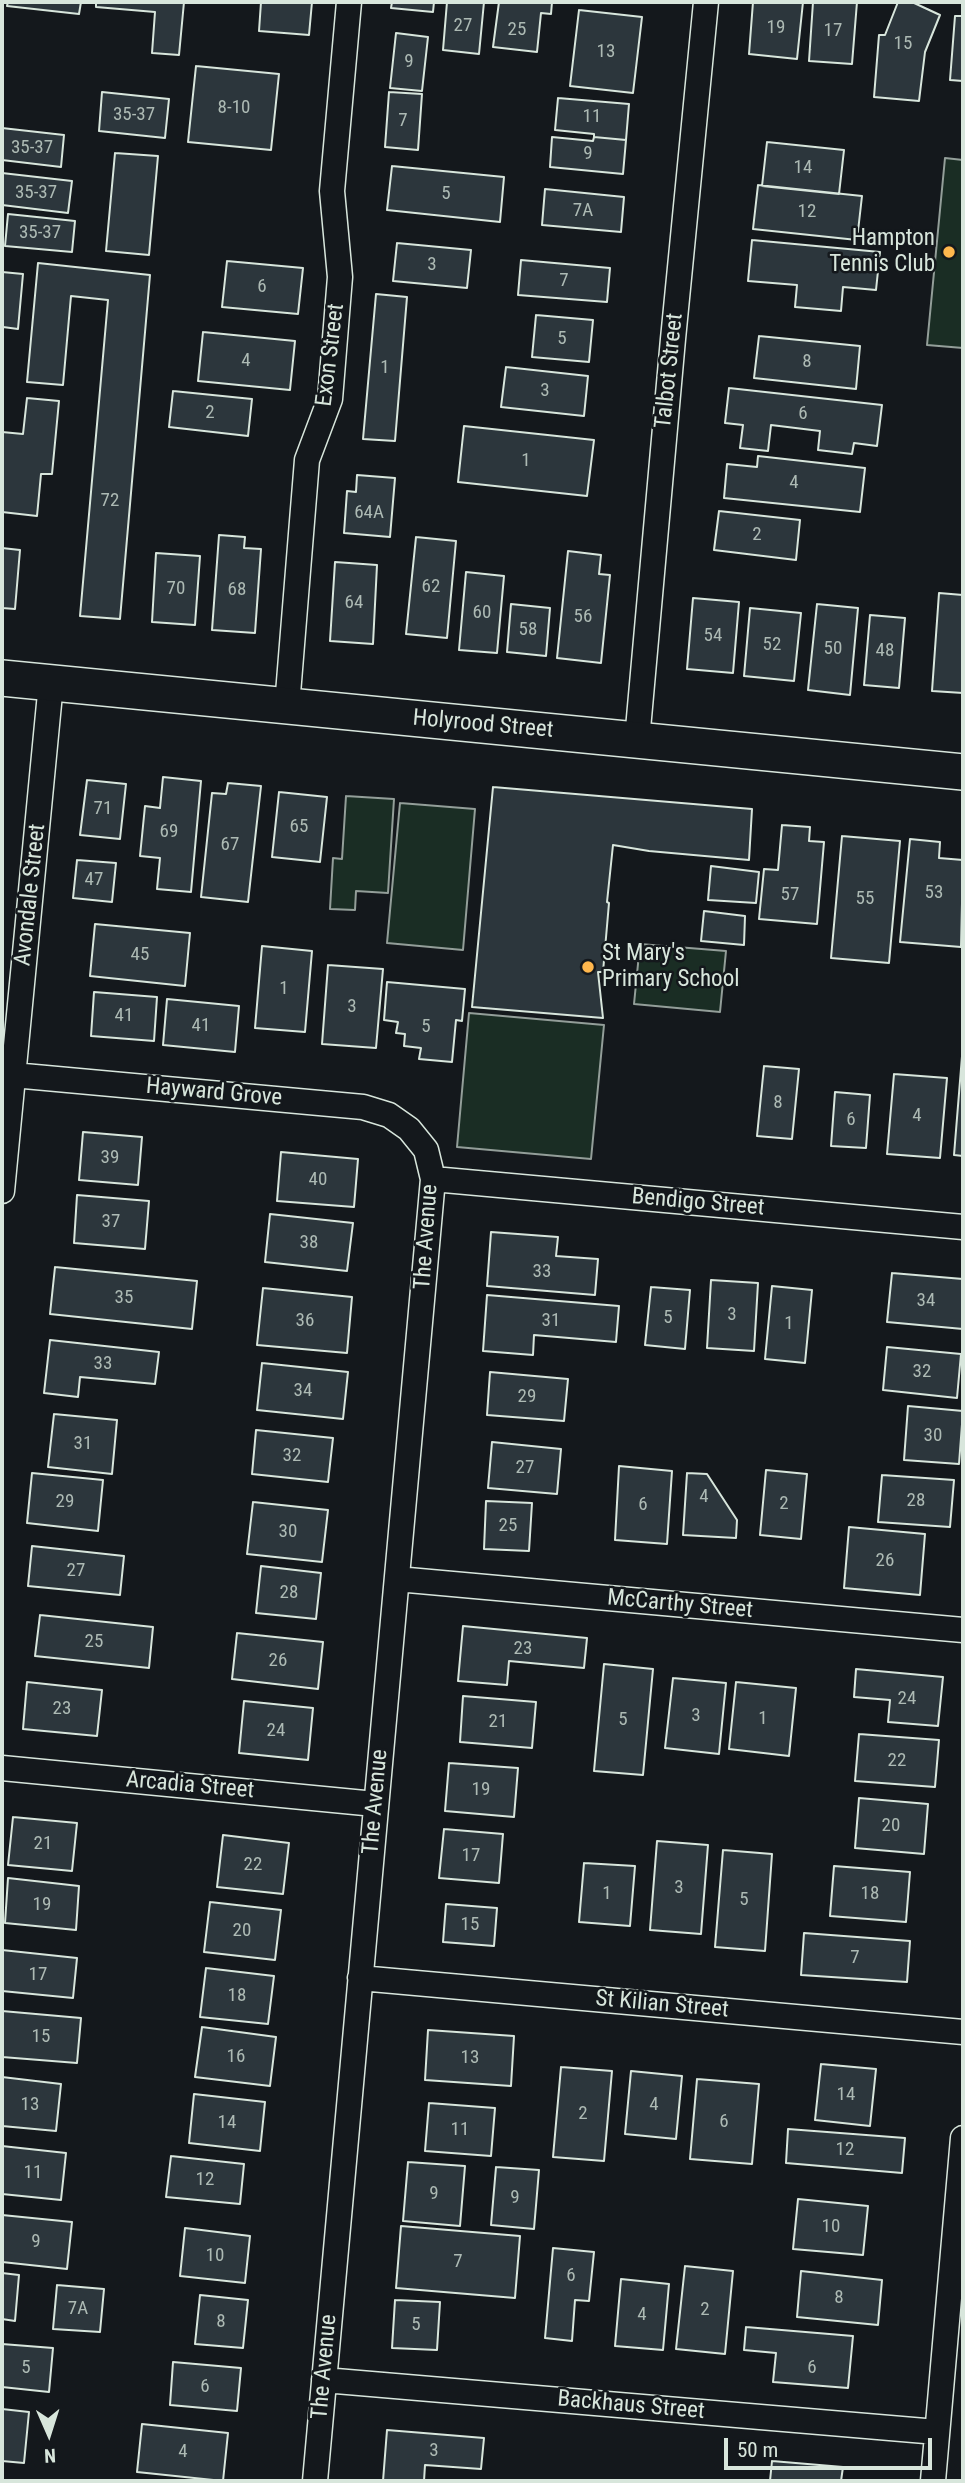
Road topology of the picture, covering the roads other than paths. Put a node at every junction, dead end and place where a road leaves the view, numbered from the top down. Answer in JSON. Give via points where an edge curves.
{"nodes":[{"id":1,"x":349,"y":2,"type":"edge"},
{"id":2,"x":706,"y":2,"type":"edge"},
{"id":3,"x":2,"y":678,"type":"edge"},
{"id":4,"x":51,"y":683,"type":"junction"},
{"id":5,"x":286,"y":706,"type":"junction"},
{"id":6,"x":637,"y":740,"type":"junction"},
{"id":7,"x":963,"y":772,"type":"edge"},
{"id":8,"x":13,"y":1075,"type":"junction"},
{"id":9,"x":410,"y":1129,"type":"joint"},
{"id":10,"x":433,"y":1180,"type":"junction"},
{"id":11,"x":2,"y":1191,"type":"edge"},
{"id":12,"x":963,"y":1227,"type":"edge"},
{"id":13,"x":397,"y":1579,"type":"junction"},
{"id":14,"x":963,"y":1630,"type":"edge"},
{"id":15,"x":3,"y":1769,"type":"edge"},
{"id":16,"x":375,"y":1804,"type":"junction"},
{"id":17,"x":360,"y":1978,"type":"junction"},
{"id":18,"x":963,"y":2032,"type":"edge"},
{"id":19,"x":963,"y":2138,"type":"edge"},
{"id":20,"x":324,"y":2379,"type":"junction"},
{"id":21,"x":937,"y":2432,"type":"junction"},
{"id":22,"x":315,"y":2481,"type":"edge"},
{"id":23,"x":933,"y":2481,"type":"edge"}],
"edges":[{"from":1,"to":5,"type":"street","name":"Exon Street","via":[[332,191],[340,277],[330,399],[307,460]]},
{"from":2,"to":6,"type":"street","name":"Talbot Street"},
{"from":3,"to":4,"type":"street","name":"Holyrood Street"},
{"from":4,"to":5,"type":"street","name":"Holyrood Street"},
{"from":4,"to":8,"type":"street","name":"Avondale Street"},
{"from":5,"to":6,"type":"street","name":"Holyrood Street"},
{"from":6,"to":7,"type":"street","name":"Holyrood Street"},
{"from":8,"to":9,"type":"street","name":"Hayward Grove","via":[[363,1107],[389,1115]]},
{"from":8,"to":11,"type":"street","name":"Avondale Street"},
{"from":9,"to":10,"type":"street","name":"The Avenue","via":[[426,1150]]},
{"from":10,"to":12,"type":"street","name":"Bendigo Street"},
{"from":10,"to":13,"type":"street","name":"The Avenue"},
{"from":13,"to":14,"type":"street","name":"McCarthy Street"},
{"from":13,"to":16,"type":"street","name":"The Avenue"},
{"from":15,"to":16,"type":"street","name":"Arcadia Street"},
{"from":16,"to":17,"type":"street","name":"The Avenue"},
{"from":17,"to":18,"type":"street","name":"St Kilian Street"},
{"from":17,"to":20,"type":"street","name":"The Avenue"},
{"from":19,"to":21,"type":"street"},
{"from":20,"to":21,"type":"street","name":"Backhaus Street"},
{"from":20,"to":22,"type":"street","name":"The Avenue"},
{"from":21,"to":23,"type":"street"}]}
